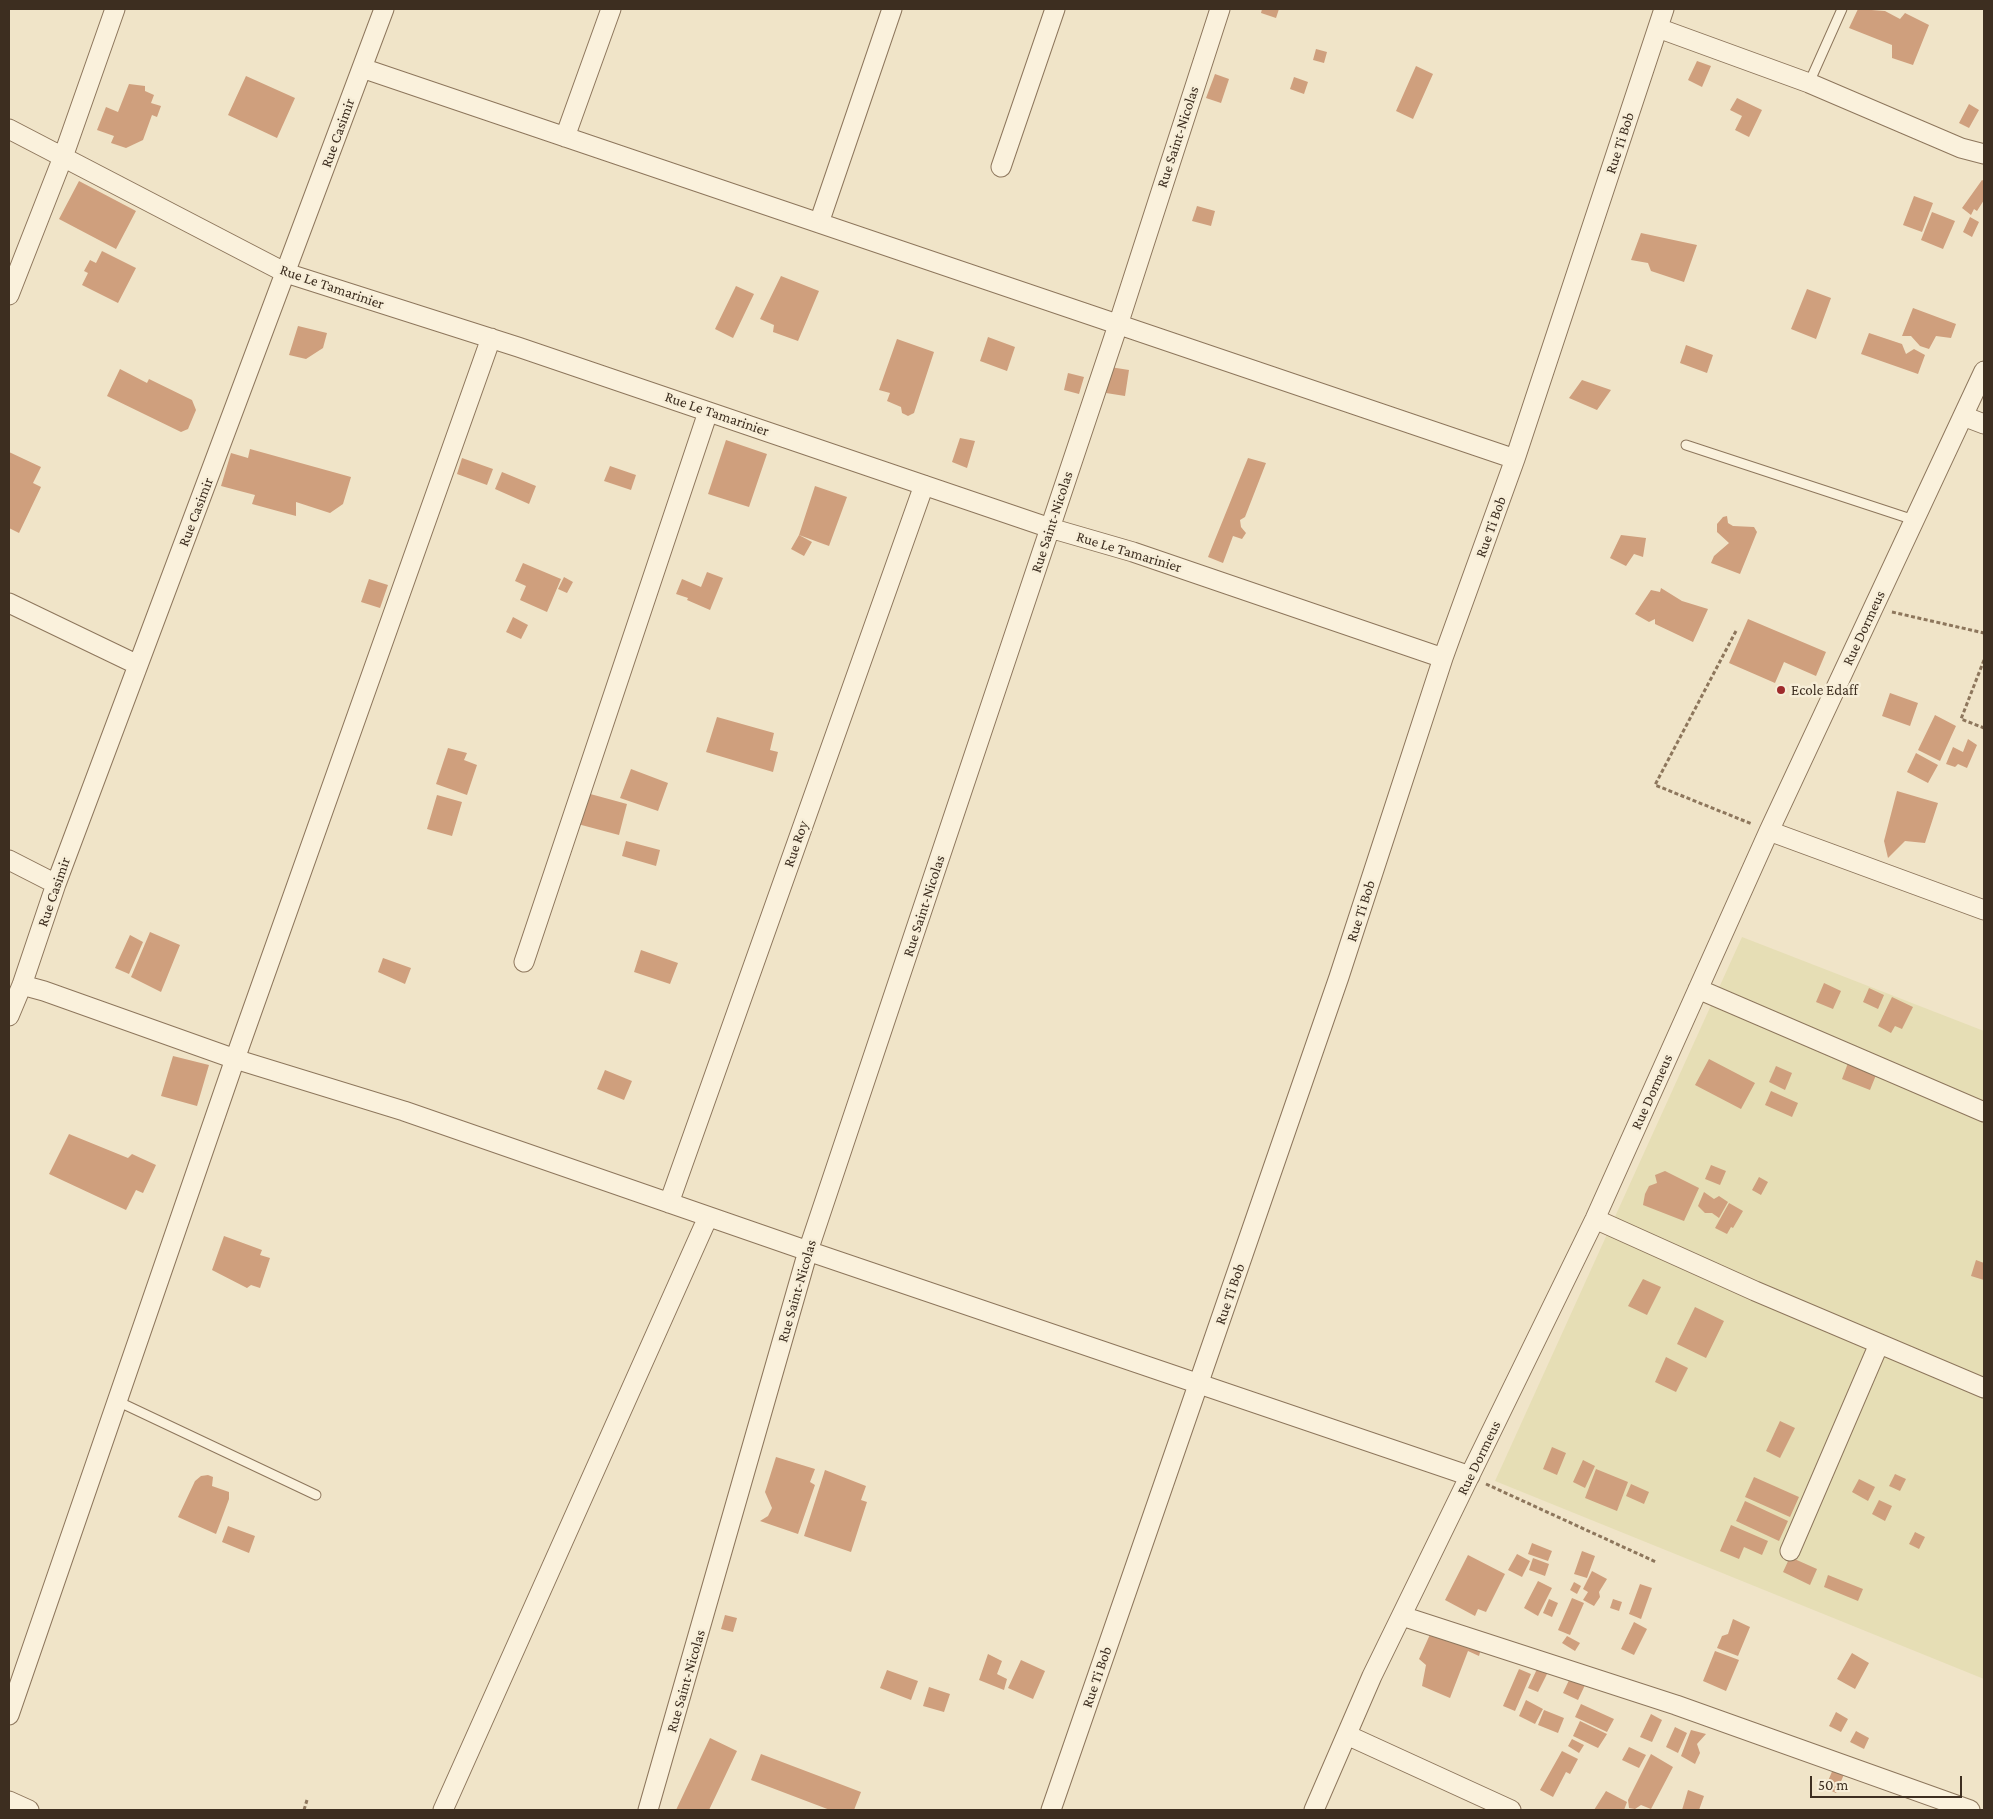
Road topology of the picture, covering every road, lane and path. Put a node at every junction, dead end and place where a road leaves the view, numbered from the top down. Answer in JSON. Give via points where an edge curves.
{"nodes":[{"id":1,"x":115,"y":9,"type":"edge"},
{"id":2,"x":384,"y":9,"type":"edge"},
{"id":3,"x":611,"y":9,"type":"edge"},
{"id":4,"x":892,"y":9,"type":"edge"},
{"id":5,"x":1055,"y":9,"type":"edge"},
{"id":6,"x":1220,"y":9,"type":"edge"},
{"id":7,"x":1664,"y":9,"type":"edge"},
{"id":8,"x":1842,"y":9,"type":"edge"},
{"id":9,"x":1658,"y":28,"type":"junction"},
{"id":10,"x":362,"y":68,"type":"junction"},
{"id":11,"x":1810,"y":83,"type":"junction"},
{"id":12,"x":9,"y":129,"type":"edge"},
{"id":13,"x":565,"y":137,"type":"junction"},
{"id":14,"x":1984,"y":154,"type":"edge"},
{"id":15,"x":63,"y":157,"type":"junction"},
{"id":16,"x":1001,"y":167,"type":"dead end"},
{"id":17,"x":818,"y":223,"type":"junction"},
{"id":18,"x":286,"y":273,"type":"junction"},
{"id":19,"x":9,"y":294,"type":"edge"},
{"id":20,"x":1118,"y":325,"type":"junction"},
{"id":21,"x":491,"y":338,"type":"junction"},
{"id":22,"x":1984,"y":371,"type":"edge"},
{"id":23,"x":708,"y":412,"type":"junction"},
{"id":24,"x":1963,"y":416,"type":"junction"},
{"id":25,"x":1984,"y":424,"type":"edge"},
{"id":26,"x":1686,"y":445,"type":"dead end"},
{"id":27,"x":1515,"y":459,"type":"junction"},
{"id":28,"x":924,"y":485,"type":"junction"},
{"id":29,"x":1914,"y":520,"type":"junction"},
{"id":30,"x":1050,"y":528,"type":"junction"},
{"id":31,"x":9,"y":603,"type":"edge"},
{"id":32,"x":1873,"y":608,"type":"junction"},
{"id":33,"x":1736,"y":631,"type":"dead end"},
{"id":34,"x":1984,"y":633,"type":"edge"},
{"id":35,"x":1442,"y":658,"type":"junction"},
{"id":36,"x":1984,"y":660,"type":"edge"},
{"id":37,"x":138,"y":665,"type":"junction"},
{"id":38,"x":1984,"y":728,"type":"edge"},
{"id":39,"x":1769,"y":831,"type":"junction"},
{"id":40,"x":9,"y":860,"type":"edge"},
{"id":41,"x":56,"y":884,"type":"junction"},
{"id":42,"x":1984,"y":910,"type":"edge"},
{"id":43,"x":524,"y":962,"type":"dead end"},
{"id":44,"x":22,"y":985,"type":"junction"},
{"id":45,"x":1698,"y":989,"type":"junction"},
{"id":46,"x":9,"y":1016,"type":"edge"},
{"id":47,"x":234,"y":1059,"type":"junction"},
{"id":48,"x":1984,"y":1112,"type":"edge"},
{"id":49,"x":669,"y":1203,"type":"junction"},
{"id":50,"x":708,"y":1217,"type":"junction"},
{"id":51,"x":1595,"y":1219,"type":"junction"},
{"id":52,"x":808,"y":1251,"type":"junction"},
{"id":53,"x":1879,"y":1344,"type":"junction"},
{"id":54,"x":1199,"y":1384,"type":"junction"},
{"id":55,"x":1984,"y":1388,"type":"edge"},
{"id":56,"x":117,"y":1401,"type":"junction"},
{"id":57,"x":1470,"y":1476,"type":"junction"},
{"id":58,"x":316,"y":1495,"type":"dead end"},
{"id":59,"x":1790,"y":1551,"type":"dead end"},
{"id":60,"x":1656,"y":1562,"type":"dead end"},
{"id":61,"x":1402,"y":1616,"type":"junction"},
{"id":62,"x":9,"y":1715,"type":"edge"},
{"id":63,"x":1346,"y":1735,"type":"junction"},
{"id":64,"x":307,"y":1800,"type":"dead end"},
{"id":65,"x":9,"y":1802,"type":"edge"},
{"id":66,"x":29,"y":1810,"type":"edge"},
{"id":67,"x":304,"y":1810,"type":"edge"},
{"id":68,"x":444,"y":1810,"type":"edge"},
{"id":69,"x":648,"y":1810,"type":"edge"},
{"id":70,"x":1051,"y":1810,"type":"edge"},
{"id":71,"x":1314,"y":1810,"type":"edge"},
{"id":72,"x":1512,"y":1810,"type":"edge"},
{"id":73,"x":1970,"y":1810,"type":"edge"}],
"edges":[{"from":1,"to":15,"type":"street"},
{"from":2,"to":10,"type":"street","name":"Rue Casimir"},
{"from":3,"to":13,"type":"street"},
{"from":4,"to":17,"type":"street"},
{"from":5,"to":16,"type":"street"},
{"from":6,"to":20,"type":"street","name":"Rue Saint-Nicolas"},
{"from":7,"to":9,"type":"street","name":"Rue Ti Bob"},
{"from":8,"to":11,"type":"lane"},
{"from":9,"to":11,"type":"street"},
{"from":9,"to":27,"type":"street","name":"Rue Ti Bob"},
{"from":10,"to":13,"type":"street"},
{"from":10,"to":18,"type":"street","name":"Rue Casimir"},
{"from":11,"to":14,"type":"street","via":[[1962,148]]},
{"from":12,"to":15,"type":"street","name":"Rue Le Tamarinier"},
{"from":13,"to":17,"type":"street"},
{"from":15,"to":18,"type":"street","name":"Rue Le Tamarinier"},
{"from":15,"to":19,"type":"street"},
{"from":17,"to":20,"type":"street"},
{"from":18,"to":21,"type":"street","name":"Rue Le Tamarinier"},
{"from":18,"to":37,"type":"street","name":"Rue Casimir"},
{"from":20,"to":27,"type":"street"},
{"from":20,"to":30,"type":"street","name":"Rue Saint-Nicolas"},
{"from":21,"to":23,"type":"street","name":"Rue Le Tamarinier"},
{"from":21,"to":47,"type":"street"},
{"from":22,"to":24,"type":"street","name":"Rue Dormeus"},
{"from":23,"to":28,"type":"street","name":"Rue Le Tamarinier"},
{"from":23,"to":43,"type":"street"},
{"from":24,"to":25,"type":"street"},
{"from":24,"to":29,"type":"street","name":"Rue Dormeus"},
{"from":26,"to":29,"type":"lane"},
{"from":27,"to":35,"type":"street","name":"Rue Ti Bob"},
{"from":28,"to":30,"type":"street","name":"Rue Le Tamarinier"},
{"from":28,"to":49,"type":"street","name":"Rue Roy"},
{"from":29,"to":32,"type":"street","name":"Rue Dormeus"},
{"from":30,"to":35,"type":"street","name":"Rue Le Tamarinier","via":[[1133,552]]},
{"from":30,"to":52,"type":"street","name":"Rue Saint-Nicolas"},
{"from":31,"to":37,"type":"street"},
{"from":32,"to":34,"type":"path"},
{"from":32,"to":39,"type":"street","name":"Rue Dormeus"},
{"from":33,"to":39,"type":"path","via":[[1655,786]]},
{"from":35,"to":54,"type":"street","name":"Rue Ti Bob","via":[[1339,977]]},
{"from":36,"to":38,"type":"path","via":[[1960,719]]},
{"from":37,"to":41,"type":"street","name":"Rue Casimir"},
{"from":39,"to":42,"type":"street"},
{"from":39,"to":45,"type":"street","name":"Rue Dormeus"},
{"from":40,"to":41,"type":"street"},
{"from":41,"to":44,"type":"street","name":"Rue Casimir"},
{"from":44,"to":46,"type":"street","name":"Rue Casimir"},
{"from":44,"to":47,"type":"street"},
{"from":45,"to":48,"type":"street"},
{"from":45,"to":51,"type":"street","name":"Rue Dormeus"},
{"from":47,"to":49,"type":"street","via":[[404,1112]]},
{"from":47,"to":56,"type":"street"},
{"from":49,"to":50,"type":"street"},
{"from":50,"to":52,"type":"street"},
{"from":50,"to":68,"type":"street"},
{"from":51,"to":53,"type":"street"},
{"from":51,"to":57,"type":"street","name":"Rue Dormeus"},
{"from":52,"to":54,"type":"street"},
{"from":52,"to":69,"type":"street","name":"Rue Saint-Nicolas"},
{"from":53,"to":55,"type":"street"},
{"from":53,"to":59,"type":"street"},
{"from":54,"to":57,"type":"street"},
{"from":54,"to":70,"type":"street","name":"Rue Ti Bob"},
{"from":56,"to":58,"type":"lane"},
{"from":56,"to":62,"type":"street"},
{"from":57,"to":60,"type":"path"},
{"from":57,"to":61,"type":"street","name":"Rue Dormeus"},
{"from":61,"to":63,"type":"street","name":"Rue Dormeus"},
{"from":61,"to":73,"type":"street","via":[[1676,1705]]},
{"from":63,"to":71,"type":"street","name":"Rue Dormeus"},
{"from":63,"to":72,"type":"street"},
{"from":64,"to":67,"type":"path"},
{"from":65,"to":66,"type":"street"}]}
